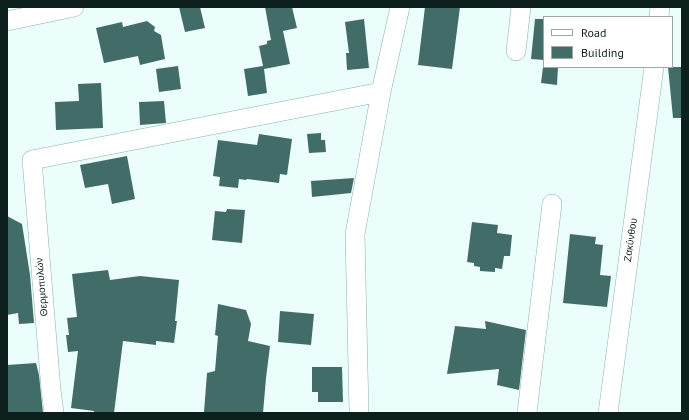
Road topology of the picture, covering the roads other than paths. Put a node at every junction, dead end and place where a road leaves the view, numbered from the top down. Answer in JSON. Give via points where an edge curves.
{"nodes":[{"id":1,"x":74,"y":7,"type":"edge"},
{"id":2,"x":400,"y":7,"type":"edge"},
{"id":3,"x":521,"y":7,"type":"edge"},
{"id":4,"x":7,"y":21,"type":"edge"},
{"id":5,"x":516,"y":51,"type":"dead end"},
{"id":6,"x":654,"y":68,"type":"edge"},
{"id":7,"x":381,"y":92,"type":"junction"},
{"id":8,"x":552,"y":204,"type":"dead end"},
{"id":9,"x":54,"y":413,"type":"edge"},
{"id":10,"x":359,"y":413,"type":"edge"},
{"id":11,"x":527,"y":413,"type":"edge"},
{"id":12,"x":608,"y":413,"type":"edge"}],
"edges":[{"from":1,"to":4,"type":"street"},
{"from":2,"to":7,"type":"street"},
{"from":3,"to":5,"type":"street"},
{"from":6,"to":12,"type":"street","name":"Ζακύνθου"},
{"from":7,"to":9,"type":"street","name":"Θερμοπυλών","via":[[32,160]]},
{"from":7,"to":10,"type":"street","via":[[355,234]]},
{"from":8,"to":11,"type":"street"}]}
